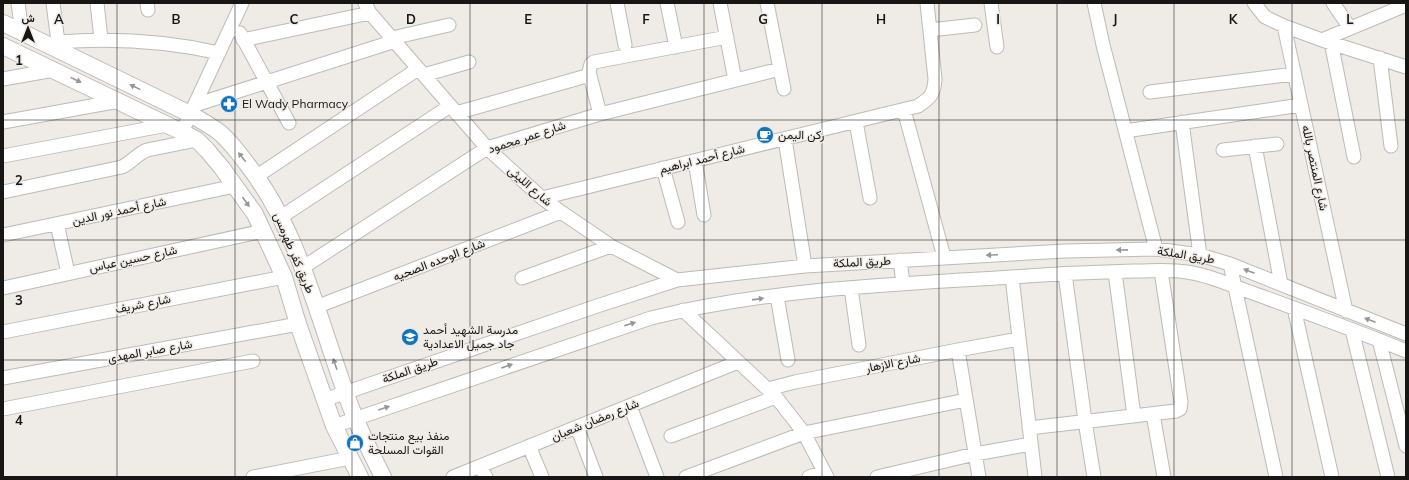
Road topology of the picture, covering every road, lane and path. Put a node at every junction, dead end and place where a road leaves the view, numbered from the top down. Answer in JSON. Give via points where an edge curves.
{"nodes":[{"id":1,"x":18,"y":3,"type":"edge"},
{"id":2,"x":53,"y":3,"type":"edge"},
{"id":3,"x":97,"y":3,"type":"edge"},
{"id":4,"x":242,"y":3,"type":"edge"},
{"id":5,"x":617,"y":3,"type":"edge"},
{"id":6,"x":667,"y":3,"type":"edge"},
{"id":7,"x":720,"y":3,"type":"edge"},
{"id":8,"x":767,"y":3,"type":"edge"},
{"id":9,"x":927,"y":3,"type":"edge"},
{"id":10,"x":991,"y":3,"type":"edge"},
{"id":11,"x":1094,"y":3,"type":"edge"},
{"id":12,"x":1254,"y":3,"type":"edge"},
{"id":13,"x":1334,"y":3,"type":"edge"},
{"id":14,"x":1406,"y":5,"type":"edge"},
{"id":15,"x":367,"y":8,"type":"edge"},
{"id":16,"x":234,"y":22,"type":"junction"},
{"id":17,"x":3,"y":23,"type":"edge"},
{"id":18,"x":449,"y":25,"type":"dead end"},
{"id":19,"x":975,"y":25,"type":"dead end"},
{"id":20,"x":1284,"y":26,"type":"junction"},
{"id":21,"x":1350,"y":28,"type":"junction"},
{"id":22,"x":930,"y":30,"type":"junction"},
{"id":23,"x":22,"y":32,"type":"junction"},
{"id":24,"x":727,"y":37,"type":"junction"},
{"id":25,"x":101,"y":40,"type":"junction"},
{"id":26,"x":243,"y":40,"type":"junction"},
{"id":27,"x":393,"y":40,"type":"junction"},
{"id":28,"x":1327,"y":41,"type":"junction"},
{"id":29,"x":625,"y":45,"type":"dead end"},
{"id":30,"x":3,"y":46,"type":"edge"},
{"id":31,"x":58,"y":46,"type":"junction"},
{"id":32,"x":676,"y":47,"type":"junction"},
{"id":33,"x":997,"y":47,"type":"dead end"},
{"id":34,"x":219,"y":53,"type":"junction"},
{"id":35,"x":1380,"y":58,"type":"junction"},
{"id":36,"x":469,"y":62,"type":"dead end"},
{"id":37,"x":1406,"y":67,"type":"edge"},
{"id":38,"x":54,"y":70,"type":"junction"},
{"id":39,"x":780,"y":70,"type":"junction"},
{"id":40,"x":421,"y":72,"type":"junction"},
{"id":41,"x":1294,"y":74,"type":"junction"},
{"id":42,"x":590,"y":75,"type":"junction"},
{"id":43,"x":3,"y":79,"type":"edge"},
{"id":44,"x":735,"y":80,"type":"junction"},
{"id":45,"x":266,"y":82,"type":"junction"},
{"id":46,"x":784,"y":89,"type":"dead end"},
{"id":47,"x":1150,"y":92,"type":"dead end"},
{"id":48,"x":119,"y":101,"type":"junction"},
{"id":49,"x":1301,"y":105,"type":"junction"},
{"id":50,"x":453,"y":109,"type":"junction"},
{"id":51,"x":192,"y":110,"type":"junction"},
{"id":52,"x":904,"y":110,"type":"junction"},
{"id":53,"x":600,"y":114,"type":"junction"},
{"id":54,"x":3,"y":122,"type":"edge"},
{"id":55,"x":856,"y":122,"type":"junction"},
{"id":56,"x":1182,"y":122,"type":"junction"},
{"id":57,"x":289,"y":123,"type":"dead end"},
{"id":58,"x":167,"y":125,"type":"junction"},
{"id":59,"x":1125,"y":131,"type":"junction"},
{"id":60,"x":182,"y":132,"type":"junction"},
{"id":61,"x":785,"y":139,"type":"junction"},
{"id":62,"x":197,"y":140,"type":"junction"},
{"id":63,"x":1277,"y":144,"type":"dead end"},
{"id":64,"x":1255,"y":146,"type":"junction"},
{"id":65,"x":1391,"y":146,"type":"dead end"},
{"id":66,"x":487,"y":148,"type":"junction"},
{"id":67,"x":1223,"y":150,"type":"dead end"},
{"id":68,"x":3,"y":156,"type":"edge"},
{"id":69,"x":1354,"y":157,"type":"dead end"},
{"id":70,"x":694,"y":161,"type":"junction"},
{"id":71,"x":663,"y":168,"type":"junction"},
{"id":72,"x":257,"y":176,"type":"junction"},
{"id":73,"x":235,"y":186,"type":"junction"},
{"id":74,"x":3,"y":192,"type":"edge"},
{"id":75,"x":542,"y":198,"type":"junction"},
{"id":76,"x":870,"y":198,"type":"dead end"},
{"id":77,"x":561,"y":212,"type":"junction"},
{"id":78,"x":704,"y":215,"type":"dead end"},
{"id":79,"x":281,"y":216,"type":"junction"},
{"id":80,"x":678,"y":222,"type":"dead end"},
{"id":81,"x":57,"y":224,"type":"junction"},
{"id":82,"x":263,"y":231,"type":"junction"},
{"id":83,"x":3,"y":236,"type":"edge"},
{"id":84,"x":611,"y":246,"type":"junction"},
{"id":85,"x":1156,"y":249,"type":"junction"},
{"id":86,"x":1200,"y":255,"type":"junction"},
{"id":87,"x":944,"y":257,"type":"junction"},
{"id":88,"x":900,"y":260,"type":"junction"},
{"id":89,"x":1230,"y":264,"type":"junction"},
{"id":90,"x":805,"y":266,"type":"junction"},
{"id":91,"x":302,"y":268,"type":"junction"},
{"id":92,"x":1161,"y":271,"type":"junction"},
{"id":93,"x":1115,"y":272,"type":"junction"},
{"id":94,"x":68,"y":274,"type":"junction"},
{"id":95,"x":1065,"y":274,"type":"junction"},
{"id":96,"x":284,"y":277,"type":"junction"},
{"id":97,"x":1012,"y":277,"type":"junction"},
{"id":98,"x":522,"y":278,"type":"dead end"},
{"id":99,"x":677,"y":280,"type":"junction"},
{"id":100,"x":904,"y":283,"type":"junction"},
{"id":101,"x":1281,"y":284,"type":"junction"},
{"id":102,"x":1235,"y":287,"type":"junction"},
{"id":103,"x":3,"y":288,"type":"edge"},
{"id":104,"x":851,"y":288,"type":"junction"},
{"id":105,"x":777,"y":296,"type":"junction"},
{"id":106,"x":316,"y":307,"type":"junction"},
{"id":107,"x":1294,"y":308,"type":"junction"},
{"id":108,"x":684,"y":310,"type":"junction"},
{"id":109,"x":1346,"y":311,"type":"junction"},
{"id":110,"x":298,"y":324,"type":"junction"},
{"id":111,"x":1352,"y":330,"type":"junction"},
{"id":112,"x":3,"y":332,"type":"edge"},
{"id":113,"x":1406,"y":334,"type":"edge"},
{"id":114,"x":1019,"y":339,"type":"junction"},
{"id":115,"x":1379,"y":340,"type":"junction"},
{"id":116,"x":859,"y":345,"type":"dead end"},
{"id":117,"x":958,"y":350,"type":"junction"},
{"id":118,"x":1406,"y":351,"type":"edge"},
{"id":119,"x":788,"y":360,"type":"dead end"},
{"id":120,"x":253,"y":361,"type":"dead end"},
{"id":121,"x":738,"y":362,"type":"junction"},
{"id":122,"x":3,"y":378,"type":"edge"},
{"id":123,"x":345,"y":393,"type":"junction"},
{"id":124,"x":772,"y":393,"type":"junction"},
{"id":125,"x":324,"y":400,"type":"junction"},
{"id":126,"x":966,"y":400,"type":"junction"},
{"id":127,"x":630,"y":406,"type":"junction"},
{"id":128,"x":3,"y":409,"type":"edge"},
{"id":129,"x":1153,"y":414,"type":"junction"},
{"id":130,"x":1134,"y":416,"type":"junction"},
{"id":131,"x":356,"y":418,"type":"junction"},
{"id":132,"x":1085,"y":421,"type":"junction"},
{"id":133,"x":334,"y":426,"type":"junction"},
{"id":134,"x":577,"y":427,"type":"junction"},
{"id":135,"x":1030,"y":428,"type":"junction"},
{"id":136,"x":804,"y":433,"type":"junction"},
{"id":137,"x":671,"y":436,"type":"dead end"},
{"id":138,"x":1031,"y":444,"type":"junction"},
{"id":139,"x":529,"y":446,"type":"junction"},
{"id":140,"x":1406,"y":446,"type":"edge"},
{"id":141,"x":975,"y":454,"type":"junction"},
{"id":142,"x":350,"y":458,"type":"junction"},
{"id":143,"x":483,"y":471,"type":"edge"},
{"id":144,"x":825,"y":474,"type":"edge"},
{"id":145,"x":253,"y":477,"type":"edge"},
{"id":146,"x":360,"y":477,"type":"edge"},
{"id":147,"x":383,"y":477,"type":"edge"},
{"id":148,"x":453,"y":477,"type":"edge"},
{"id":149,"x":542,"y":477,"type":"edge"},
{"id":150,"x":596,"y":477,"type":"edge"},
{"id":151,"x":657,"y":477,"type":"edge"},
{"id":152,"x":686,"y":477,"type":"edge"},
{"id":153,"x":809,"y":477,"type":"edge"},
{"id":154,"x":877,"y":477,"type":"edge"},
{"id":155,"x":978,"y":477,"type":"edge"},
{"id":156,"x":1035,"y":477,"type":"edge"},
{"id":157,"x":1094,"y":477,"type":"edge"},
{"id":158,"x":1164,"y":477,"type":"edge"},
{"id":159,"x":1276,"y":477,"type":"edge"},
{"id":160,"x":1332,"y":477,"type":"edge"},
{"id":161,"x":1388,"y":477,"type":"edge"}],
"edges":[{"from":1,"to":23,"type":"street"},
{"from":2,"to":31,"type":"street"},
{"from":3,"to":25,"type":"street"},
{"from":4,"to":16,"type":"street"},
{"from":5,"to":29,"type":"street"},
{"from":6,"to":32,"type":"street"},
{"from":7,"to":24,"type":"street"},
{"from":8,"to":39,"type":"street"},
{"from":9,"to":22,"type":"street"},
{"from":10,"to":33,"type":"street"},
{"from":11,"to":59,"type":"street"},
{"from":12,"to":20,"type":"street","via":[[1265,17]]},
{"from":13,"to":21,"type":"street"},
{"from":14,"to":21,"type":"street"},
{"from":15,"to":26,"type":"street"},
{"from":15,"to":27,"type":"street","name":"شارع الليثى"},
{"from":16,"to":26,"type":"street"},
{"from":16,"to":34,"type":"street"},
{"from":17,"to":23,"type":"street","name":"طريق كفر طهرمس"},
{"from":18,"to":27,"type":"street"},
{"from":19,"to":22,"type":"street"},
{"from":20,"to":28,"type":"street"},
{"from":20,"to":41,"type":"street","name":"شارع المنتصر بالله"},
{"from":21,"to":28,"type":"street"},
{"from":22,"to":52,"type":"street","name":"شارع أحمد ابراهيم","via":[[934,89],[930,98],[918,106]]},
{"from":23,"to":31,"type":"street","name":"طريق كفر طهرمس"},
{"from":24,"to":32,"type":"street"},
{"from":24,"to":44,"type":"street"},
{"from":25,"to":31,"type":"street"},
{"from":25,"to":34,"type":"street","via":[[161,42]]},
{"from":26,"to":45,"type":"street"},
{"from":27,"to":40,"type":"street","name":"شارع الليثى"},
{"from":27,"to":45,"type":"street"},
{"from":28,"to":35,"type":"street"},
{"from":28,"to":69,"type":"street"},
{"from":30,"to":38,"type":"street","name":"طريق كفر طهرمس"},
{"from":51,"to":31,"type":"street","name":"طريق كفر طهرمس","one_way":true},
{"from":32,"to":42,"type":"street","via":[[594,62],[589,68]]},
{"from":34,"to":51,"type":"street"},
{"from":35,"to":37,"type":"street"},
{"from":35,"to":65,"type":"street"},
{"from":36,"to":40,"type":"street"},
{"from":38,"to":43,"type":"street"},
{"from":38,"to":48,"type":"street","name":"طريق كفر طهرمس","one_way":true},
{"from":39,"to":44,"type":"street","name":"شارع عمر محمود"},
{"from":39,"to":46,"type":"street"},
{"from":40,"to":50,"type":"street","name":"شارع الليثى"},
{"from":40,"to":72,"type":"street"},
{"from":41,"to":47,"type":"street"},
{"from":41,"to":49,"type":"street","name":"شارع المنتصر بالله"},
{"from":42,"to":50,"type":"street"},
{"from":42,"to":53,"type":"street"},
{"from":44,"to":53,"type":"street","name":"شارع عمر محمود"},
{"from":45,"to":51,"type":"street"},
{"from":45,"to":57,"type":"street"},
{"from":48,"to":54,"type":"street"},
{"from":48,"to":58,"type":"street","name":"طريق كفر طهرمس"},
{"from":49,"to":56,"type":"street"},
{"from":49,"to":109,"type":"street","name":"شارع المنتصر بالله"},
{"from":50,"to":66,"type":"street","name":"شارع الليثى"},
{"from":50,"to":79,"type":"street"},
{"from":51,"to":60,"type":"street"},
{"from":72,"to":51,"type":"street","name":"طريق كفر طهرمس","one_way":true,"via":[[231,143]]},
{"from":52,"to":55,"type":"street","name":"شارع أحمد ابراهيم"},
{"from":52,"to":87,"type":"street"},
{"from":53,"to":66,"type":"street","name":"شارع عمر محمود"},
{"from":55,"to":61,"type":"street","name":"شارع أحمد ابراهيم"},
{"from":55,"to":76,"type":"street"},
{"from":56,"to":59,"type":"street"},
{"from":56,"to":86,"type":"street"},
{"from":58,"to":60,"type":"street","name":"طريق كفر طهرمس"},
{"from":58,"to":68,"type":"street"},
{"from":59,"to":85,"type":"street"},
{"from":60,"to":62,"type":"street","name":"طريق كفر طهرمس"},
{"from":61,"to":70,"type":"street","name":"شارع أحمد ابراهيم"},
{"from":61,"to":90,"type":"street"},
{"from":62,"to":73,"type":"street","name":"طريق كفر طهرمس"},
{"from":62,"to":74,"type":"street","via":[[146,150],[130,164],[122,167]]},
{"from":63,"to":64,"type":"street"},
{"from":64,"to":67,"type":"street"},
{"from":64,"to":101,"type":"street"},
{"from":66,"to":75,"type":"street","name":"شارع الليثى"},
{"from":66,"to":91,"type":"street","name":"شارع عمر محمود"},
{"from":70,"to":71,"type":"street","name":"شارع أحمد ابراهيم"},
{"from":70,"to":78,"type":"street"},
{"from":71,"to":75,"type":"street","name":"شارع أحمد ابراهيم"},
{"from":71,"to":80,"type":"street"},
{"from":72,"to":79,"type":"street","name":"طريق كفر طهرمس"},
{"from":73,"to":81,"type":"street","name":"شارع أحمد نور الدين"},
{"from":73,"to":82,"type":"street","name":"طريق كفر طهرمس","one_way":true,"via":[[255,214]]},
{"from":75,"to":77,"type":"street","name":"شارع الليثى"},
{"from":77,"to":84,"type":"street","name":"شارع الليثى"},
{"from":77,"to":106,"type":"street","name":"شارع الوحده الصحيه"},
{"from":79,"to":91,"type":"street","name":"طريق كفر طهرمس"},
{"from":81,"to":83,"type":"street","name":"شارع أحمد نور الدين"},
{"from":81,"to":94,"type":"street"},
{"from":82,"to":94,"type":"street","name":"شارع حسين عباس"},
{"from":82,"to":96,"type":"street","name":"طريق كفر طهرمس"},
{"from":84,"to":98,"type":"street"},
{"from":84,"to":99,"type":"street","name":"شارع الليثى"},
{"from":85,"to":86,"type":"street","name":"طريق الملكة"},
{"from":85,"to":87,"type":"street","name":"طريق الملكة","one_way":true},
{"from":86,"to":89,"type":"street","name":"طريق الملكة"},
{"from":87,"to":88,"type":"street","name":"طريق الملكة"},
{"from":88,"to":90,"type":"street","name":"طريق الملكة"},
{"from":88,"to":100,"type":"street"},
{"from":101,"to":89,"type":"street","name":"طريق الملكة","one_way":true},
{"from":89,"to":102,"type":"street"},
{"from":90,"to":99,"type":"street","name":"طريق الملكة"},
{"from":91,"to":106,"type":"street","name":"طريق كفر طهرمس"},
{"from":92,"to":93,"type":"street","name":"طريق الملكة"},
{"from":92,"to":102,"type":"street","name":"طريق الملكة","via":[[1205,275]]},
{"from":92,"to":129,"type":"street","via":[[1181,402],[1180,409],[1176,411]]},
{"from":93,"to":95,"type":"street","name":"طريق الملكة"},
{"from":93,"to":130,"type":"street"},
{"from":94,"to":103,"type":"street","name":"شارع حسين عباس"},
{"from":95,"to":97,"type":"street","name":"طريق الملكة"},
{"from":95,"to":132,"type":"street"},
{"from":96,"to":110,"type":"street","name":"طريق كفر طهرمس"},
{"from":96,"to":112,"type":"street","name":"شارع شريف"},
{"from":97,"to":100,"type":"street","name":"طريق الملكة"},
{"from":97,"to":114,"type":"street"},
{"from":99,"to":123,"type":"street","name":"طريق الملكة"},
{"from":100,"to":104,"type":"street","name":"طريق الملكة"},
{"from":101,"to":109,"type":"street","name":"طريق الملكة"},
{"from":102,"to":107,"type":"street","name":"طريق الملكة"},
{"from":102,"to":159,"type":"street"},
{"from":104,"to":105,"type":"street","name":"طريق الملكة"},
{"from":104,"to":116,"type":"street"},
{"from":108,"to":105,"type":"street","name":"طريق الملكة","one_way":true},
{"from":105,"to":119,"type":"street"},
{"from":123,"to":106,"type":"street","name":"طريق كفر طهرمس","one_way":true},
{"from":107,"to":111,"type":"street","name":"طريق الملكة"},
{"from":107,"to":160,"type":"street"},
{"from":108,"to":121,"type":"street"},
{"from":131,"to":108,"type":"street","name":"طريق الملكة","one_way":true,"via":[[607,332]]},
{"from":113,"to":109,"type":"street","name":"طريق الملكة","one_way":true},
{"from":110,"to":122,"type":"street","name":"شارع صابر المهدى"},
{"from":110,"to":125,"type":"street","name":"طريق كفر طهرمس"},
{"from":111,"to":115,"type":"street","name":"طريق الملكة"},
{"from":111,"to":161,"type":"street"},
{"from":114,"to":117,"type":"street","name":"شارع الازهار"},
{"from":114,"to":135,"type":"street"},
{"from":115,"to":118,"type":"street","name":"طريق الملكة"},
{"from":115,"to":140,"type":"street"},
{"from":117,"to":124,"type":"street","name":"شارع الازهار","via":[[802,381]]},
{"from":117,"to":126,"type":"street"},
{"from":120,"to":128,"type":"street"},
{"from":121,"to":124,"type":"street"},
{"from":121,"to":127,"type":"street","name":"شارع رمضان شعبان"},
{"from":123,"to":125,"type":"street","name":"طريق الملكة"},
{"from":123,"to":131,"type":"street","name":"طريق كفر طهرمس"},
{"from":124,"to":136,"type":"street"},
{"from":124,"to":137,"type":"street","name":"شارع الازهار"},
{"from":125,"to":133,"type":"street","name":"طريق كفر طهرمس"},
{"from":126,"to":136,"type":"street"},
{"from":126,"to":141,"type":"street"},
{"from":127,"to":134,"type":"street","name":"شارع رمضان شعبان"},
{"from":127,"to":151,"type":"street"},
{"from":129,"to":130,"type":"street"},
{"from":129,"to":158,"type":"street"},
{"from":130,"to":132,"type":"street"},
{"from":131,"to":133,"type":"street","name":"طريق الملكة"},
{"from":131,"to":147,"type":"street","name":"طريق كفر طهرمس"},
{"from":132,"to":135,"type":"street"},
{"from":132,"to":157,"type":"street"},
{"from":133,"to":142,"type":"street","name":"طريق كفر طهرمس"},
{"from":134,"to":139,"type":"street","name":"شارع رمضان شعبان"},
{"from":134,"to":150,"type":"street"},
{"from":135,"to":138,"type":"street"},
{"from":136,"to":144,"type":"street"},
{"from":136,"to":152,"type":"street"},
{"from":138,"to":141,"type":"street"},
{"from":138,"to":156,"type":"street"},
{"from":139,"to":143,"type":"street","name":"شارع رمضان شعبان"},
{"from":139,"to":149,"type":"street"},
{"from":141,"to":154,"type":"street"},
{"from":141,"to":155,"type":"street"},
{"from":142,"to":145,"type":"street"},
{"from":142,"to":146,"type":"street","name":"طريق كفر طهرمس"},
{"from":143,"to":148,"type":"street","name":"شارع رمضان شعبان"},
{"from":144,"to":153,"type":"street"}]}
